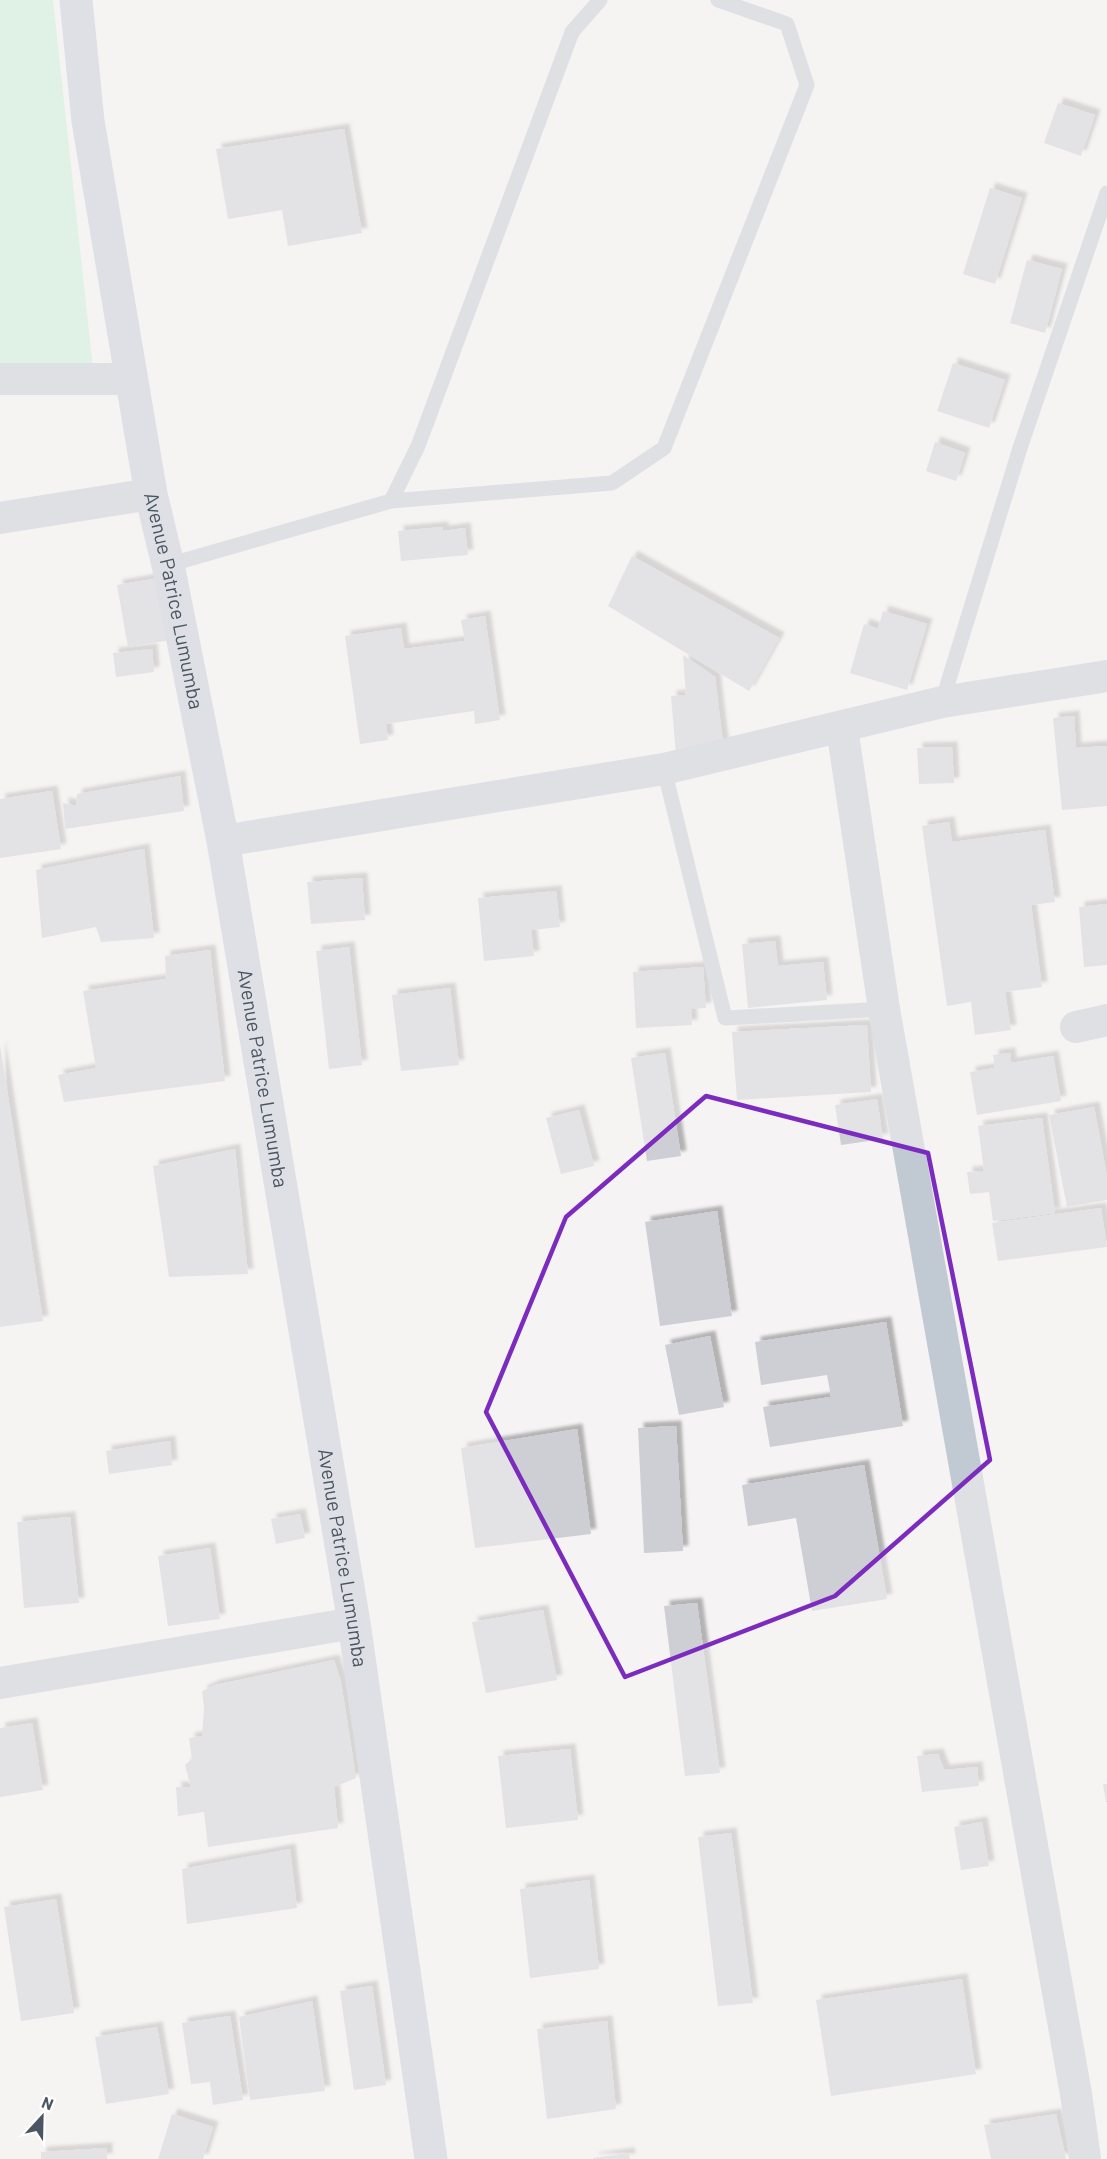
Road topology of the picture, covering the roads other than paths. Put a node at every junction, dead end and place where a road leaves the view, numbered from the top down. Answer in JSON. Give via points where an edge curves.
{"nodes":[{"id":1,"x":76,"y":0,"type":"edge"},
{"id":2,"x":600,"y":0,"type":"edge"},
{"id":3,"x":718,"y":0,"type":"edge"},
{"id":4,"x":1107,"y":193,"type":"edge"},
{"id":5,"x":0,"y":379,"type":"edge"},
{"id":6,"x":131,"y":379,"type":"junction"},
{"id":7,"x":151,"y":494,"type":"junction"},
{"id":8,"x":392,"y":501,"type":"junction"},
{"id":9,"x":0,"y":518,"type":"edge"},
{"id":10,"x":168,"y":565,"type":"junction"},
{"id":11,"x":1107,"y":676,"type":"edge"},
{"id":12,"x":942,"y":702,"type":"junction"},
{"id":13,"x":842,"y":728,"type":"junction"},
{"id":14,"x":664,"y":769,"type":"junction"},
{"id":15,"x":223,"y":841,"type":"junction"},
{"id":16,"x":884,"y":1009,"type":"junction"},
{"id":17,"x":1107,"y":1020,"type":"edge"},
{"id":18,"x":1076,"y":1027,"type":"dead end"},
{"id":19,"x":354,"y":1623,"type":"junction"},
{"id":20,"x":0,"y":1683,"type":"edge"},
{"id":21,"x":431,"y":2159,"type":"edge"},
{"id":22,"x":1085,"y":2159,"type":"edge"}],
"edges":[{"from":1,"to":6,"type":"street","name":"Avenue Patrice Lumumba","via":[[88,121]]},
{"from":2,"to":8,"type":"lane","via":[[572,32],[418,446]]},
{"from":3,"to":8,"type":"lane","via":[[787,24],[807,86],[664,448],[612,483]]},
{"from":4,"to":12,"type":"lane","via":[[1020,448]]},
{"from":5,"to":6,"type":"street"},
{"from":6,"to":7,"type":"street","name":"Avenue Patrice Lumumba"},
{"from":7,"to":9,"type":"street"},
{"from":7,"to":10,"type":"street","name":"Avenue Patrice Lumumba"},
{"from":8,"to":10,"type":"lane"},
{"from":10,"to":15,"type":"street","name":"Avenue Patrice Lumumba"},
{"from":11,"to":12,"type":"street"},
{"from":12,"to":13,"type":"street"},
{"from":13,"to":14,"type":"street"},
{"from":13,"to":16,"type":"street"},
{"from":14,"to":15,"type":"street"},
{"from":14,"to":16,"type":"lane","via":[[725,1018]]},
{"from":15,"to":19,"type":"street","name":"Avenue Patrice Lumumba"},
{"from":16,"to":22,"type":"street"},
{"from":17,"to":18,"type":"street"},
{"from":19,"to":20,"type":"street"},
{"from":19,"to":21,"type":"street","name":"Avenue Patrice Lumumba"}]}
